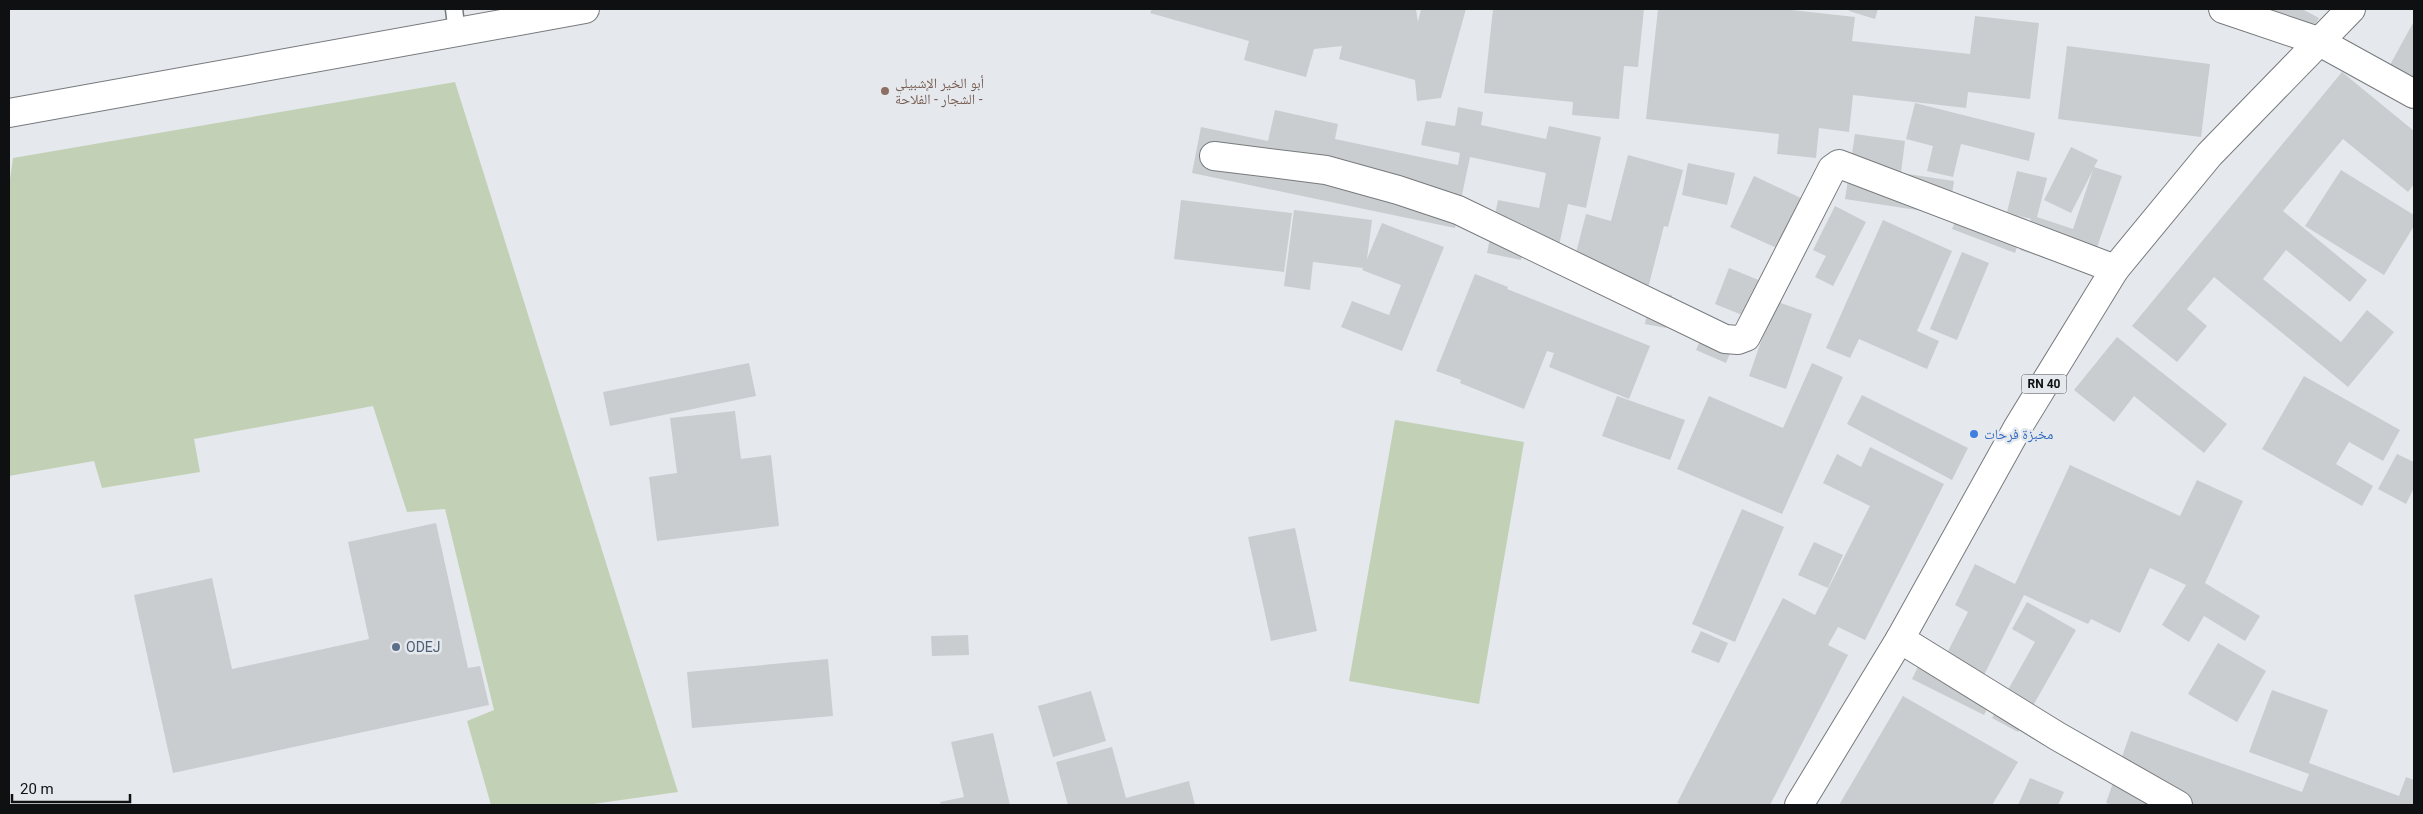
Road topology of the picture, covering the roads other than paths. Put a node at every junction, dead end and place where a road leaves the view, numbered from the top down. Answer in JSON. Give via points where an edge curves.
{"nodes":[{"id":1,"x":585,"y":9,"type":"edge"},
{"id":2,"x":2223,"y":9,"type":"edge"},
{"id":3,"x":2351,"y":9,"type":"edge"},
{"id":4,"x":456,"y":21,"type":"edge"},
{"id":5,"x":2318,"y":41,"type":"junction"},
{"id":6,"x":2414,"y":94,"type":"edge"},
{"id":7,"x":9,"y":113,"type":"edge"},
{"id":8,"x":1214,"y":156,"type":"dead end"},
{"id":9,"x":2115,"y":269,"type":"junction"},
{"id":10,"x":1900,"y":639,"type":"junction"},
{"id":11,"x":1799,"y":805,"type":"edge"},
{"id":12,"x":2178,"y":805,"type":"edge"}],
"edges":[{"from":1,"to":4,"type":"street"},
{"from":2,"to":5,"type":"street"},
{"from":3,"to":5,"type":"street","number":"RN 40"},
{"from":4,"to":7,"type":"street"},
{"from":5,"to":6,"type":"street"},
{"from":5,"to":9,"type":"street","number":"RN 40","via":[[2209,155]]},
{"from":8,"to":9,"type":"street","via":[[1326,170],[1458,210],[1734,340],[1746,337],[1832,169],[1840,164]]},
{"from":9,"to":10,"type":"street","number":"RN 40","via":[[2018,427]]},
{"from":10,"to":11,"type":"street","number":"RN 40"},
{"from":10,"to":12,"type":"street","via":[[2056,736]]}]}
